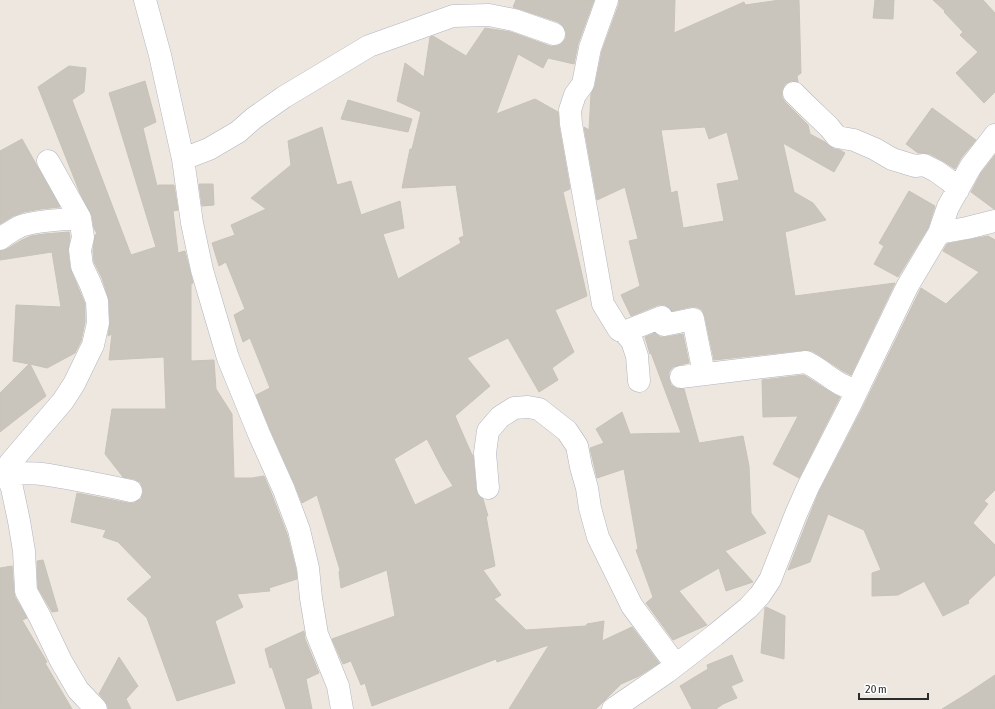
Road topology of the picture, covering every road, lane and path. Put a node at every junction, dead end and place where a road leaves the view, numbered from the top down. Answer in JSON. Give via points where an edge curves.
{"nodes":[{"id":1,"x":145,"y":0,"type":"edge"},
{"id":2,"x":607,"y":0,"type":"edge"},
{"id":3,"x":554,"y":34,"type":"dead end"},
{"id":4,"x":794,"y":93,"type":"dead end"},
{"id":5,"x":995,"y":135,"type":"edge"},
{"id":6,"x":183,"y":160,"type":"junction"},
{"id":7,"x":48,"y":161,"type":"dead end"},
{"id":8,"x":958,"y":190,"type":"junction"},
{"id":9,"x":80,"y":218,"type":"junction"},
{"id":10,"x":995,"y":221,"type":"edge"},
{"id":11,"x":938,"y":233,"type":"junction"},
{"id":12,"x":0,"y":239,"type":"edge"},
{"id":13,"x":624,"y":332,"type":"junction"},
{"id":14,"x":704,"y":374,"type":"junction"},
{"id":15,"x":681,"y":377,"type":"dead end"},
{"id":16,"x":639,"y":381,"type":"dead end"},
{"id":17,"x":846,"y":386,"type":"junction"},
{"id":18,"x":7,"y":475,"type":"junction"},
{"id":19,"x":488,"y":488,"type":"dead end"},
{"id":20,"x":131,"y":491,"type":"dead end"},
{"id":21,"x":676,"y":665,"type":"junction"},
{"id":22,"x":96,"y":709,"type":"edge"},
{"id":23,"x":342,"y":709,"type":"edge"},
{"id":24,"x":613,"y":709,"type":"edge"}],
"edges":[{"from":1,"to":6,"type":"street"},
{"from":2,"to":13,"type":"street","via":[[590,48],[583,84],[575,95],[570,110],[603,304],[615,326]]},
{"from":3,"to":6,"type":"street","via":[[514,20],[489,15],[453,16],[369,46],[284,97],[238,132]]},
{"from":4,"to":8,"type":"street","via":[[838,137],[854,140],[892,159],[915,166],[924,165],[950,181]]},
{"from":5,"to":8,"type":"street","via":[[971,166]]},
{"from":6,"to":23,"type":"street","via":[[195,239],[211,305],[228,358],[299,530],[308,568],[316,634],[338,686]]},
{"from":7,"to":9,"type":"street"},
{"from":8,"to":11,"type":"street"},
{"from":9,"to":12,"type":"street","via":[[22,226]]},
{"from":9,"to":18,"type":"street","via":[[83,238],[80,250],[82,266],[97,301],[98,323],[93,345],[63,401],[10,463]]},
{"from":10,"to":11,"type":"street"},
{"from":11,"to":17,"type":"street"},
{"from":13,"to":14,"type":"street","via":[[662,317],[664,325],[693,319]]},
{"from":13,"to":16,"type":"street","via":[[632,341],[637,356]]},
{"from":14,"to":15,"type":"street"},
{"from":14,"to":17,"type":"street","via":[[806,362]]},
{"from":17,"to":21,"type":"street","via":[[828,450],[808,487],[770,580],[748,608]]},
{"from":18,"to":20,"type":"street","via":[[42,474]]},
{"from":18,"to":22,"type":"street","via":[[12,488],[24,551],[26,591],[60,661],[78,690]]},
{"from":19,"to":21,"type":"street","via":[[485,453],[488,431],[500,417],[514,408],[540,409],[566,431],[577,446],[598,537],[632,606]]},
{"from":21,"to":24,"type":"street"}]}
